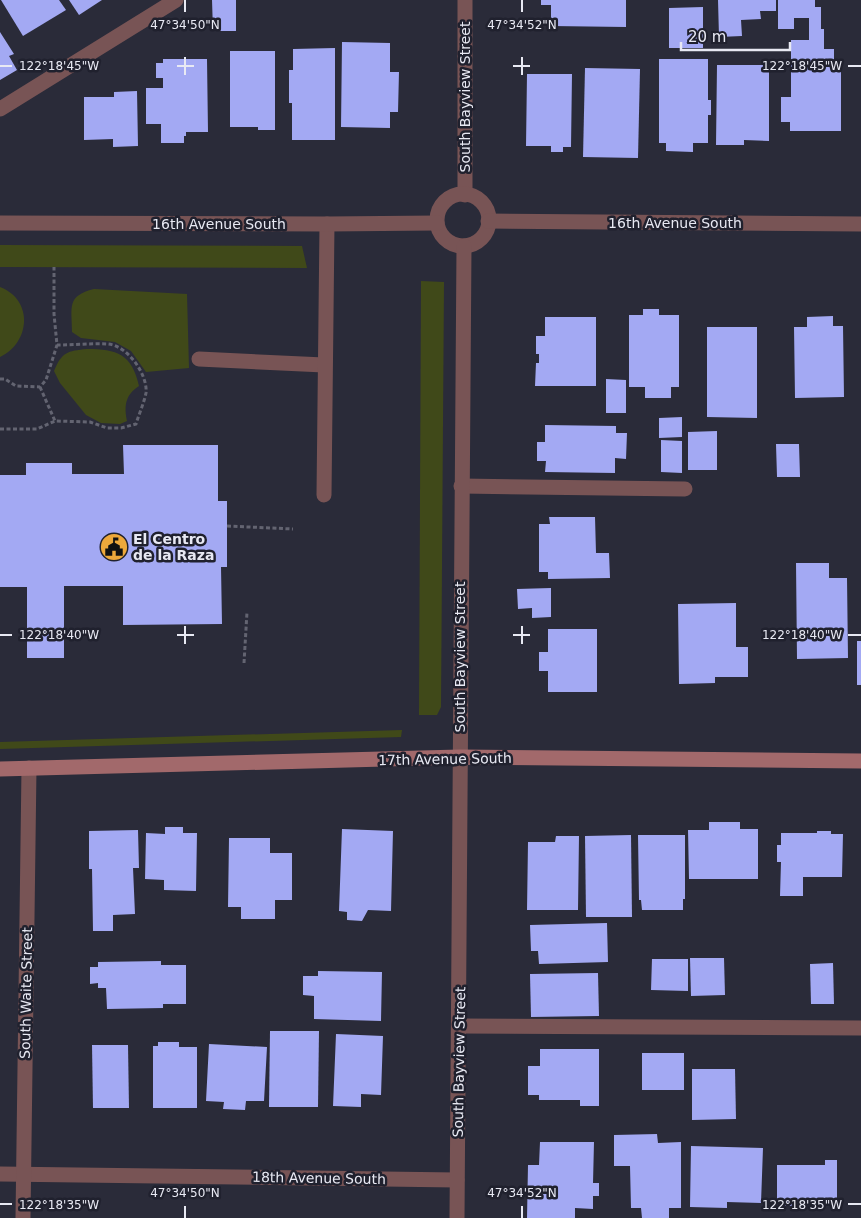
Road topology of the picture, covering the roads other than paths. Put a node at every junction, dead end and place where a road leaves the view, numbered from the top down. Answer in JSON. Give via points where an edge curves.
{"nodes":[{"id":1,"x":176,"y":0,"type":"edge"},
{"id":2,"x":465,"y":0,"type":"edge"},
{"id":3,"x":0,"y":108,"type":"edge"},
{"id":4,"x":465,"y":195,"type":"junction"},
{"id":5,"x":488,"y":221,"type":"junction"},
{"id":6,"x":0,"y":222,"type":"edge"},
{"id":7,"x":438,"y":223,"type":"junction"},
{"id":8,"x":327,"y":224,"type":"junction"},
{"id":9,"x":861,"y":224,"type":"edge"},
{"id":10,"x":464,"y":246,"type":"junction"},
{"id":11,"x":200,"y":359,"type":"dead end"},
{"id":12,"x":324,"y":366,"type":"junction"},
{"id":13,"x":461,"y":486,"type":"junction"},
{"id":14,"x":685,"y":489,"type":"dead end"},
{"id":15,"x":324,"y":495,"type":"dead end"},
{"id":16,"x":460,"y":757,"type":"junction"},
{"id":17,"x":861,"y":762,"type":"edge"},
{"id":18,"x":29,"y":768,"type":"junction"},
{"id":19,"x":0,"y":769,"type":"edge"},
{"id":20,"x":459,"y":1026,"type":"junction"},
{"id":21,"x":861,"y":1028,"type":"edge"},
{"id":22,"x":0,"y":1174,"type":"edge"},
{"id":23,"x":23,"y":1174,"type":"junction"},
{"id":24,"x":458,"y":1180,"type":"junction"},
{"id":25,"x":23,"y":1218,"type":"edge"},
{"id":26,"x":457,"y":1218,"type":"edge"}],
"edges":[{"from":1,"to":3,"type":"street"},
{"from":2,"to":4,"type":"street","name":"South Bayview Street"},
{"from":4,"to":5,"type":"street","via":[[473,197],[486,208]]},
{"from":4,"to":7,"type":"street","via":[[456,195],[442,206]]},
{"from":5,"to":9,"type":"street","name":"16th Avenue South"},
{"from":5,"to":10,"type":"street","via":[[482,238]]},
{"from":6,"to":8,"type":"street","name":"16th Avenue South"},
{"from":7,"to":8,"type":"street","name":"16th Avenue South"},
{"from":7,"to":10,"type":"street","via":[[445,239],[451,244]]},
{"from":8,"to":12,"type":"street"},
{"from":10,"to":13,"type":"street","name":"South Bayview Street"},
{"from":11,"to":12,"type":"street"},
{"from":12,"to":15,"type":"street"},
{"from":13,"to":14,"type":"street"},
{"from":13,"to":16,"type":"street","name":"South Bayview Street"},
{"from":16,"to":17,"type":"street","name":"17th Avenue South"},
{"from":16,"to":18,"type":"street","name":"17th Avenue South"},
{"from":16,"to":20,"type":"street","name":"South Bayview Street"},
{"from":18,"to":19,"type":"street","name":"17th Avenue South"},
{"from":18,"to":23,"type":"street","name":"South Waite Street"},
{"from":20,"to":21,"type":"street"},
{"from":20,"to":24,"type":"street","name":"South Bayview Street"},
{"from":22,"to":23,"type":"street","name":"18th Avenue South"},
{"from":23,"to":24,"type":"street","name":"18th Avenue South"},
{"from":23,"to":25,"type":"street","name":"South Waite Street"},
{"from":24,"to":26,"type":"street","name":"South Bayview Street"}]}
